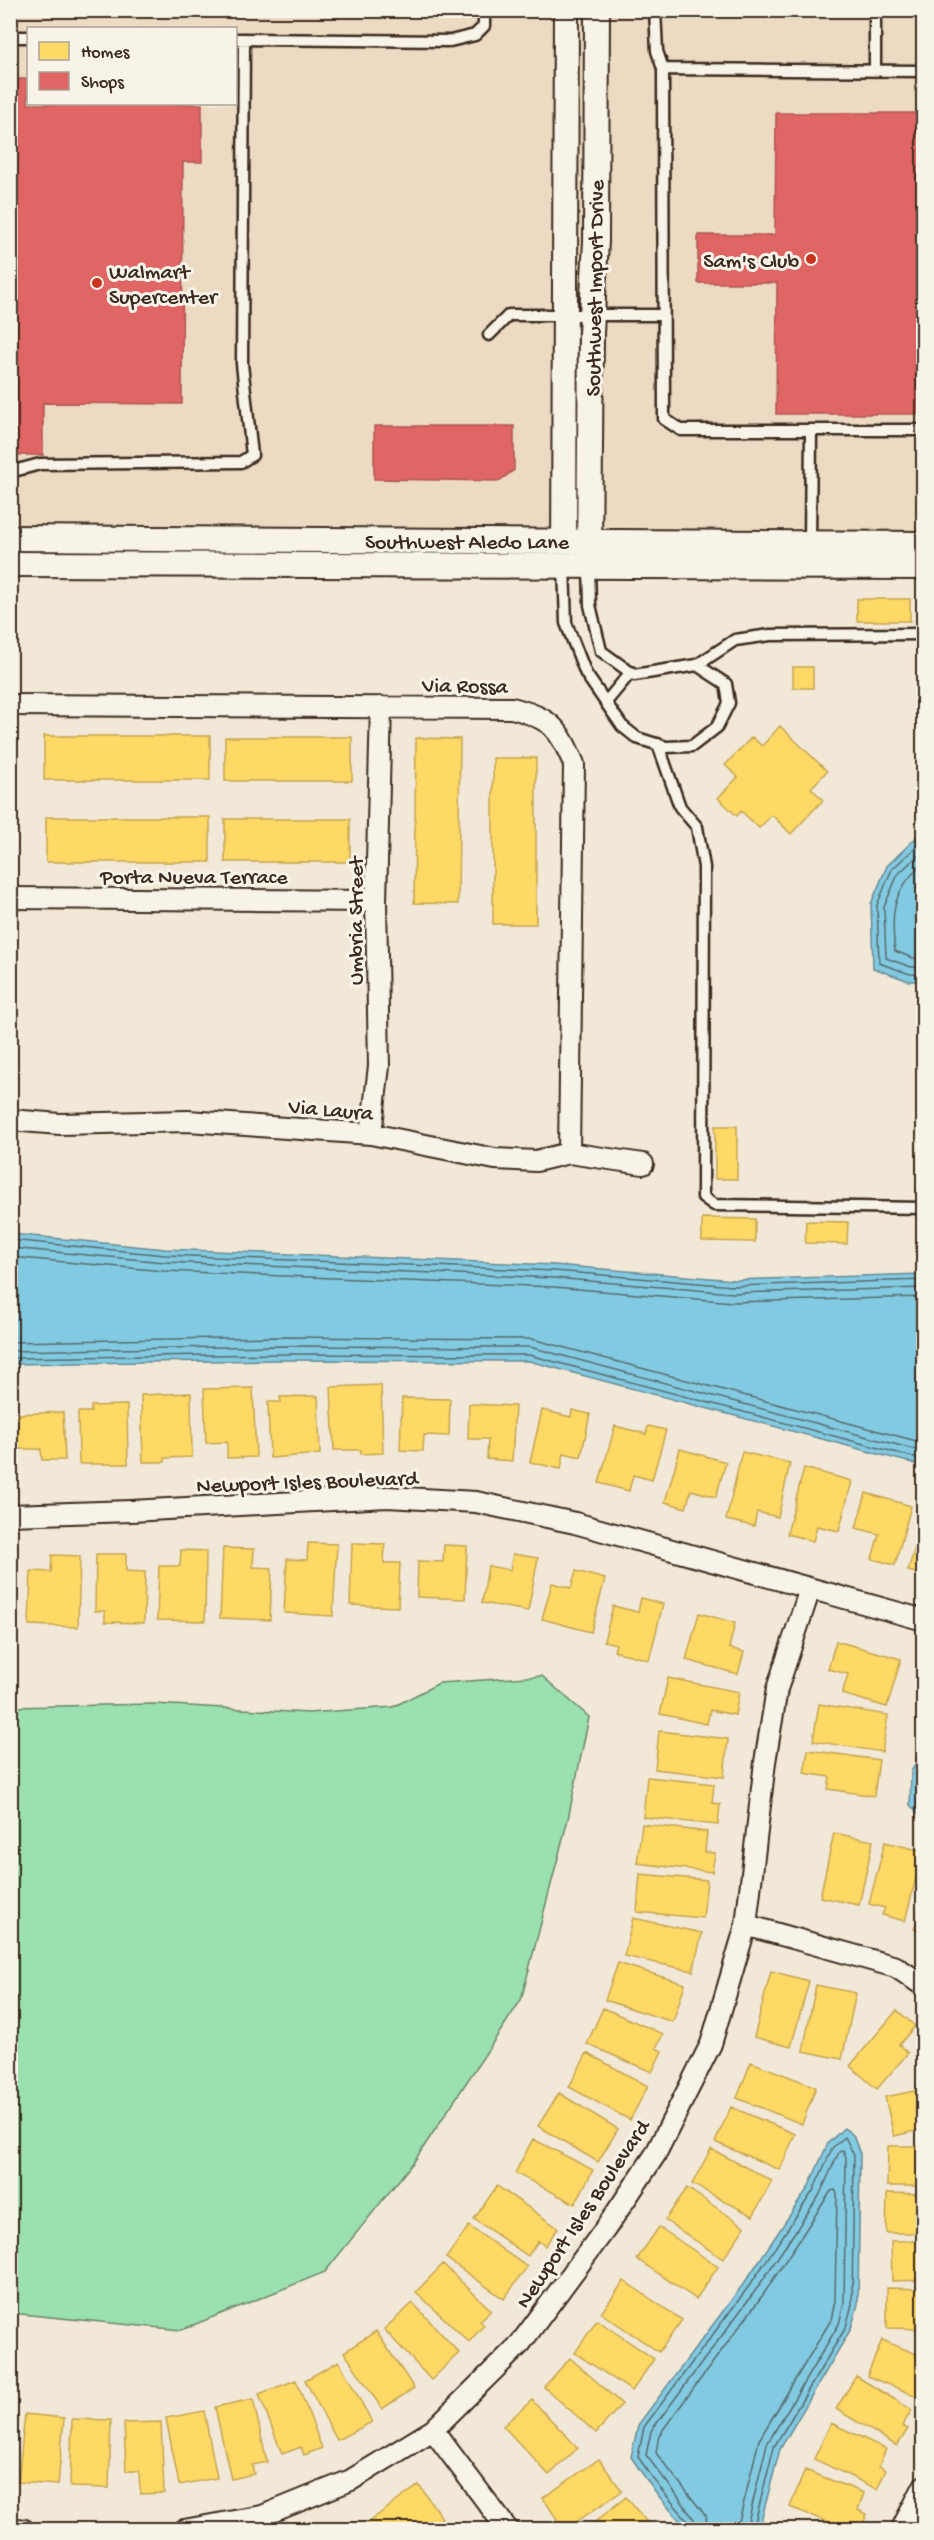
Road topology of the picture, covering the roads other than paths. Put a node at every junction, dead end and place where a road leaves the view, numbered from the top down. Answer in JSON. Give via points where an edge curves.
{"nodes":[{"id":1,"x":484,"y":10,"type":"edge"},
{"id":2,"x":566,"y":10,"type":"edge"},
{"id":3,"x":597,"y":10,"type":"edge"},
{"id":4,"x":655,"y":10,"type":"edge"},
{"id":5,"x":875,"y":10,"type":"edge"},
{"id":6,"x":10,"y":37,"type":"edge"},
{"id":7,"x":27,"y":37,"type":"edge"},
{"id":8,"x":240,"y":39,"type":"edge"},
{"id":9,"x":663,"y":69,"type":"junction"},
{"id":10,"x":875,"y":70,"type":"junction"},
{"id":11,"x":924,"y":71,"type":"edge"},
{"id":12,"x":566,"y":315,"type":"junction"},
{"id":13,"x":591,"y":315,"type":"junction"},
{"id":14,"x":663,"y":315,"type":"junction"},
{"id":15,"x":489,"y":335,"type":"dead end"},
{"id":16,"x":811,"y":430,"type":"junction"},
{"id":17,"x":924,"y":430,"type":"edge"},
{"id":18,"x":10,"y":472,"type":"edge"},
{"id":19,"x":10,"y":538,"type":"edge"},
{"id":20,"x":564,"y":541,"type":"junction"},
{"id":21,"x":588,"y":541,"type":"junction"},
{"id":22,"x":924,"y":544,"type":"edge"},
{"id":23,"x":810,"y":555,"type":"junction"},
{"id":24,"x":10,"y":564,"type":"edge"},
{"id":25,"x":564,"y":566,"type":"junction"},
{"id":26,"x":588,"y":566,"type":"junction"},
{"id":27,"x":924,"y":567,"type":"edge"},
{"id":28,"x":924,"y":634,"type":"edge"},
{"id":29,"x":697,"y":665,"type":"junction"},
{"id":30,"x":631,"y":672,"type":"junction"},
{"id":31,"x":606,"y":702,"type":"junction"},
{"id":32,"x":10,"y":705,"type":"edge"},
{"id":33,"x":381,"y":707,"type":"junction"},
{"id":34,"x":657,"y":744,"type":"junction"},
{"id":35,"x":10,"y":898,"type":"edge"},
{"id":36,"x":376,"y":901,"type":"junction"},
{"id":37,"x":10,"y":1120,"type":"edge"},
{"id":38,"x":371,"y":1134,"type":"junction"},
{"id":39,"x":569,"y":1153,"type":"junction"},
{"id":40,"x":643,"y":1164,"type":"dead end"},
{"id":41,"x":924,"y":1208,"type":"edge"},
{"id":42,"x":10,"y":1515,"type":"edge"},
{"id":43,"x":810,"y":1589,"type":"junction"},
{"id":44,"x":924,"y":1620,"type":"edge"},
{"id":45,"x":746,"y":1925,"type":"junction"},
{"id":46,"x":924,"y":1986,"type":"edge"},
{"id":47,"x":433,"y":2430,"type":"junction"},
{"id":48,"x":924,"y":2486,"type":"edge"},
{"id":49,"x":10,"y":2528,"type":"edge"},
{"id":50,"x":24,"y":2529,"type":"edge"},
{"id":51,"x":184,"y":2529,"type":"edge"},
{"id":52,"x":508,"y":2529,"type":"edge"},
{"id":53,"x":901,"y":2529,"type":"edge"}],
"edges":[{"from":1,"to":8,"type":"lane","via":[[484,26],[475,35],[450,41]]},
{"from":2,"to":12,"type":"street","name":"Southwest Import Drive"},
{"from":3,"to":13,"type":"street","name":"Southwest Import Drive","via":[[596,241]]},
{"from":4,"to":9,"type":"lane","via":[[657,51]]},
{"from":5,"to":10,"type":"lane"},
{"from":6,"to":7,"type":"lane"},
{"from":8,"to":18,"type":"lane","via":[[242,364],[252,455],[241,462],[40,464]]},
{"from":9,"to":10,"type":"lane"},
{"from":9,"to":14,"type":"lane"},
{"from":10,"to":11,"type":"lane"},
{"from":12,"to":13,"type":"lane"},
{"from":12,"to":15,"type":"lane","via":[[509,315]]},
{"from":12,"to":20,"type":"street","name":"Southwest Import Drive"},
{"from":13,"to":14,"type":"lane"},
{"from":13,"to":21,"type":"street","name":"Southwest Import Drive"},
{"from":14,"to":16,"type":"lane","via":[[664,419],[681,430]]},
{"from":16,"to":17,"type":"lane"},
{"from":16,"to":23,"type":"lane"},
{"from":19,"to":20,"type":"street","name":"Southwest Aledo Lane"},
{"from":20,"to":21,"type":"street","name":"Southwest Aledo Lane"},
{"from":20,"to":25,"type":"street","name":"Southwest Import Drive"},
{"from":21,"to":23,"type":"street","name":"Southwest Aledo Lane"},
{"from":21,"to":26,"type":"street","name":"Southwest Import Drive"},
{"from":22,"to":23,"type":"street","name":"Southwest Aledo Lane"},
{"from":23,"to":26,"type":"street","name":"Southwest Aledo Lane"},
{"from":23,"to":27,"type":"street","name":"Southwest Aledo Lane"},
{"from":24,"to":25,"type":"street","name":"Southwest Aledo Lane"},
{"from":25,"to":26,"type":"street","name":"Southwest Aledo Lane"},
{"from":25,"to":31,"type":"lane","via":[[566,623],[586,674]]},
{"from":26,"to":30,"type":"lane","via":[[590,605],[601,651]]},
{"from":28,"to":29,"type":"lane","via":[[759,636],[735,640]]},
{"from":29,"to":30,"type":"lane","via":[[634,675]]},
{"from":29,"to":34,"type":"lane","via":[[726,684],[729,703],[717,726],[692,746]]},
{"from":30,"to":31,"type":"lane"},
{"from":31,"to":34,"type":"lane","via":[[622,726],[637,738]]},
{"from":32,"to":33,"type":"street","name":"Via Rossa"},
{"from":33,"to":36,"type":"street","name":"Umbria Street"},
{"from":33,"to":39,"type":"street","name":"Via Rossa","via":[[512,708],[539,716],[561,734],[574,764]]},
{"from":34,"to":41,"type":"lane","via":[[680,807],[697,827],[704,867],[703,1197],[714,1205]]},
{"from":35,"to":36,"type":"street","name":"Porta Nueva Terrace"},
{"from":36,"to":38,"type":"street","name":"Umbria Street","via":[[379,1066]]},
{"from":37,"to":38,"type":"street","name":"Via Laura","via":[[60,1124],[188,1121]]},
{"from":38,"to":39,"type":"street","name":"Via Laura","via":[[495,1159],[536,1161]]},
{"from":39,"to":40,"type":"street","name":"Via Laura"},
{"from":42,"to":43,"type":"street","name":"Newport Isles Boulevard","via":[[387,1497],[477,1502],[575,1522]]},
{"from":43,"to":44,"type":"street","name":"Newport Isles Boulevard"},
{"from":43,"to":45,"type":"street","name":"Newport Isles Boulevard","via":[[777,1689]]},
{"from":45,"to":46,"type":"street","via":[[896,1968]]},
{"from":45,"to":47,"type":"street","name":"Newport Isles Boulevard","via":[[711,2044],[655,2155],[520,2344]]},
{"from":47,"to":51,"type":"street","name":"Newport Isles Boulevard","via":[[351,2480],[262,2516]]},
{"from":47,"to":52,"type":"street"},
{"from":48,"to":53,"type":"street"},
{"from":49,"to":50,"type":"street"}]}
